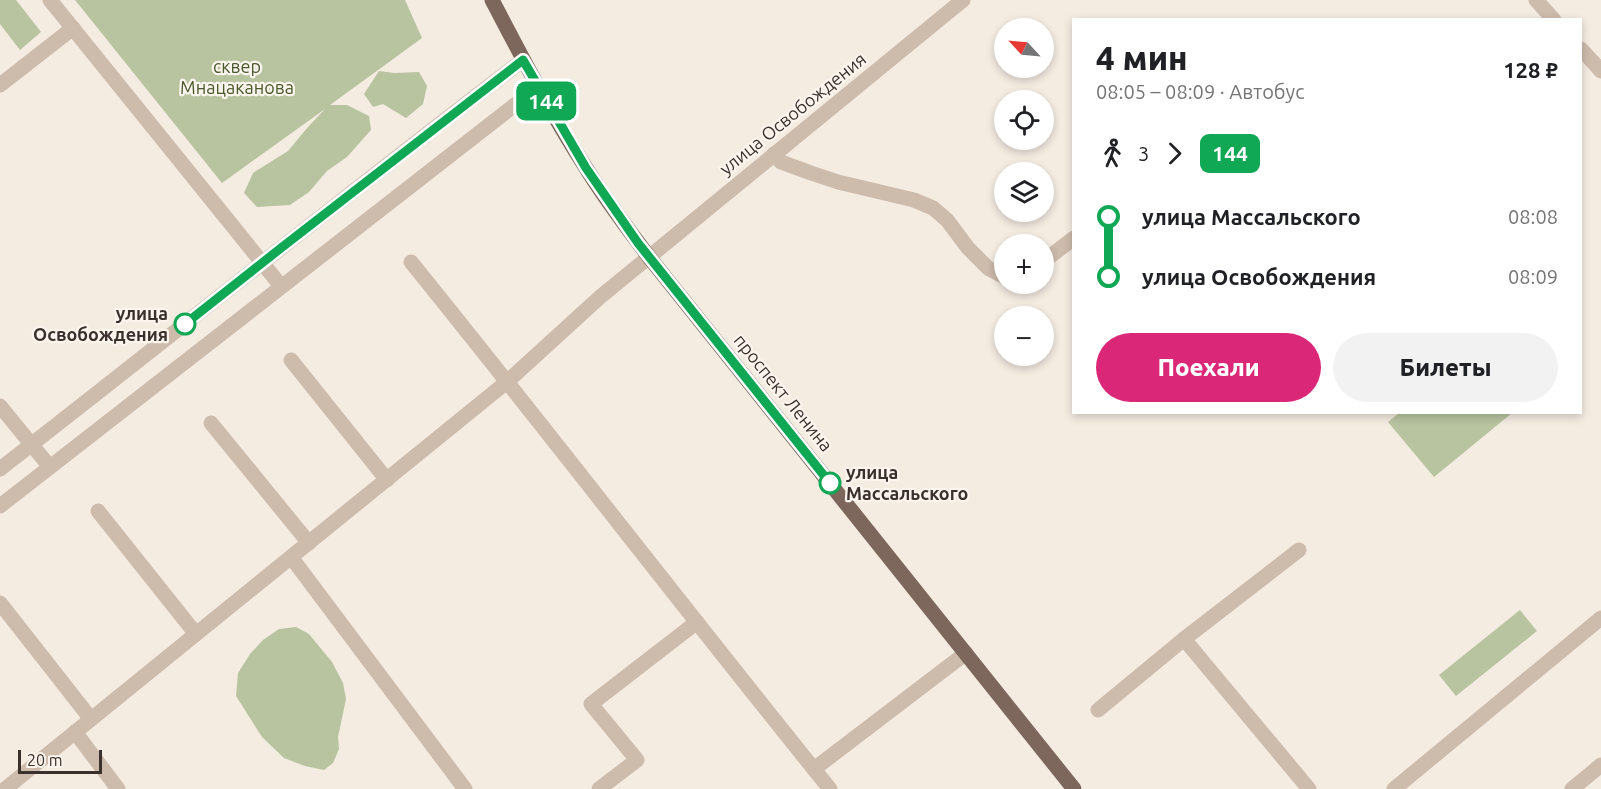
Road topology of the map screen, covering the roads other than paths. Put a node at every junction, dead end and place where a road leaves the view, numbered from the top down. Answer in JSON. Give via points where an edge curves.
{"nodes":[{"id":1,"x":50,"y":0,"type":"edge"},
{"id":2,"x":492,"y":0,"type":"edge"},
{"id":3,"x":963,"y":0,"type":"edge"},
{"id":4,"x":1536,"y":0,"type":"edge"},
{"id":5,"x":1552,"y":18,"type":"edge"},
{"id":6,"x":73,"y":28,"type":"junction"},
{"id":7,"x":1582,"y":50,"type":"edge"},
{"id":8,"x":523,"y":60,"type":"junction"},
{"id":9,"x":1601,"y":71,"type":"edge"},
{"id":10,"x":0,"y":85,"type":"edge"},
{"id":11,"x":538,"y":87,"type":"junction"},
{"id":12,"x":774,"y":154,"type":"junction"},
{"id":13,"x":1072,"y":240,"type":"edge"},
{"id":14,"x":1054,"y":253,"type":"edge"},
{"id":15,"x":649,"y":257,"type":"junction"},
{"id":16,"x":263,"y":262,"type":"junction"},
{"id":17,"x":411,"y":262,"type":"dead end"},
{"id":18,"x":994,"y":271,"type":"edge"},
{"id":19,"x":281,"y":286,"type":"junction"},
{"id":20,"x":291,"y":360,"type":"dead end"},
{"id":21,"x":508,"y":381,"type":"junction"},
{"id":22,"x":0,"y":406,"type":"edge"},
{"id":23,"x":211,"y":423,"type":"dead end"},
{"id":24,"x":32,"y":444,"type":"junction"},
{"id":25,"x":50,"y":467,"type":"junction"},
{"id":26,"x":0,"y":469,"type":"edge"},
{"id":27,"x":387,"y":480,"type":"junction"},
{"id":28,"x":0,"y":506,"type":"edge"},
{"id":29,"x":98,"y":512,"type":"dead end"},
{"id":30,"x":309,"y":543,"type":"junction"},
{"id":31,"x":1299,"y":550,"type":"dead end"},
{"id":32,"x":291,"y":557,"type":"junction"},
{"id":33,"x":0,"y":603,"type":"edge"},
{"id":34,"x":1601,"y":618,"type":"edge"},
{"id":35,"x":697,"y":622,"type":"junction"},
{"id":36,"x":196,"y":634,"type":"junction"},
{"id":37,"x":1184,"y":639,"type":"junction"},
{"id":38,"x":966,"y":653,"type":"junction"},
{"id":39,"x":1098,"y":710,"type":"dead end"},
{"id":40,"x":91,"y":719,"type":"junction"},
{"id":41,"x":75,"y":732,"type":"junction"},
{"id":42,"x":1601,"y":765,"type":"edge"},
{"id":43,"x":814,"y":769,"type":"junction"},
{"id":44,"x":604,"y":787,"type":"edge"},
{"id":45,"x":5,"y":789,"type":"edge"},
{"id":46,"x":118,"y":789,"type":"edge"},
{"id":47,"x":465,"y":789,"type":"edge"},
{"id":48,"x":830,"y":789,"type":"edge"},
{"id":49,"x":1074,"y":789,"type":"edge"},
{"id":50,"x":1309,"y":789,"type":"edge"},
{"id":51,"x":1394,"y":789,"type":"edge"},
{"id":52,"x":1572,"y":789,"type":"edge"}],
"edges":[{"from":1,"to":6,"type":"street"},
{"from":2,"to":8,"type":"main road","name":"проспект Ленина"},
{"from":3,"to":12,"type":"street","name":"улица Освобождения"},
{"from":4,"to":5,"type":"street"},
{"from":6,"to":10,"type":"street"},
{"from":6,"to":16,"type":"street"},
{"from":7,"to":9,"type":"street"},
{"from":8,"to":11,"type":"main road","name":"проспект Ленина"},
{"from":8,"to":16,"type":"street"},
{"from":11,"to":15,"type":"main road","name":"проспект Ленина","via":[[586,168]]},
{"from":11,"to":19,"type":"street"},
{"from":12,"to":15,"type":"street","name":"улица Освобождения"},
{"from":12,"to":18,"type":"street","via":[[781,162],[811,173],[933,208]]},
{"from":13,"to":14,"type":"street"},
{"from":15,"to":21,"type":"street","name":"улица Освобождения"},
{"from":15,"to":38,"type":"main road","name":"проспект Ленина"},
{"from":16,"to":19,"type":"street"},
{"from":16,"to":24,"type":"street"},
{"from":17,"to":21,"type":"street"},
{"from":19,"to":25,"type":"street"},
{"from":20,"to":27,"type":"street"},
{"from":21,"to":27,"type":"street","name":"улица Освобождения"},
{"from":21,"to":35,"type":"street"},
{"from":22,"to":24,"type":"street"},
{"from":23,"to":30,"type":"street"},
{"from":24,"to":25,"type":"street"},
{"from":24,"to":26,"type":"street"},
{"from":25,"to":28,"type":"street"},
{"from":27,"to":30,"type":"street","name":"улица Освобождения"},
{"from":29,"to":36,"type":"street"},
{"from":30,"to":32,"type":"street","name":"улица Освобождения"},
{"from":31,"to":37,"type":"street"},
{"from":32,"to":36,"type":"street","name":"улица Освобождения"},
{"from":32,"to":47,"type":"street"},
{"from":33,"to":40,"type":"street"},
{"from":34,"to":51,"type":"street"},
{"from":35,"to":43,"type":"street"},
{"from":35,"to":44,"type":"street","via":[[591,704],[637,760]]},
{"from":36,"to":40,"type":"street","name":"улица Освобождения"},
{"from":37,"to":39,"type":"street"},
{"from":37,"to":50,"type":"street"},
{"from":38,"to":43,"type":"street"},
{"from":38,"to":49,"type":"main road","name":"проспект Ленина"},
{"from":40,"to":41,"type":"street","name":"улица Освобождения"},
{"from":41,"to":45,"type":"street","name":"улица Освобождения"},
{"from":41,"to":46,"type":"street"},
{"from":42,"to":52,"type":"street"},
{"from":43,"to":48,"type":"street"}]}
